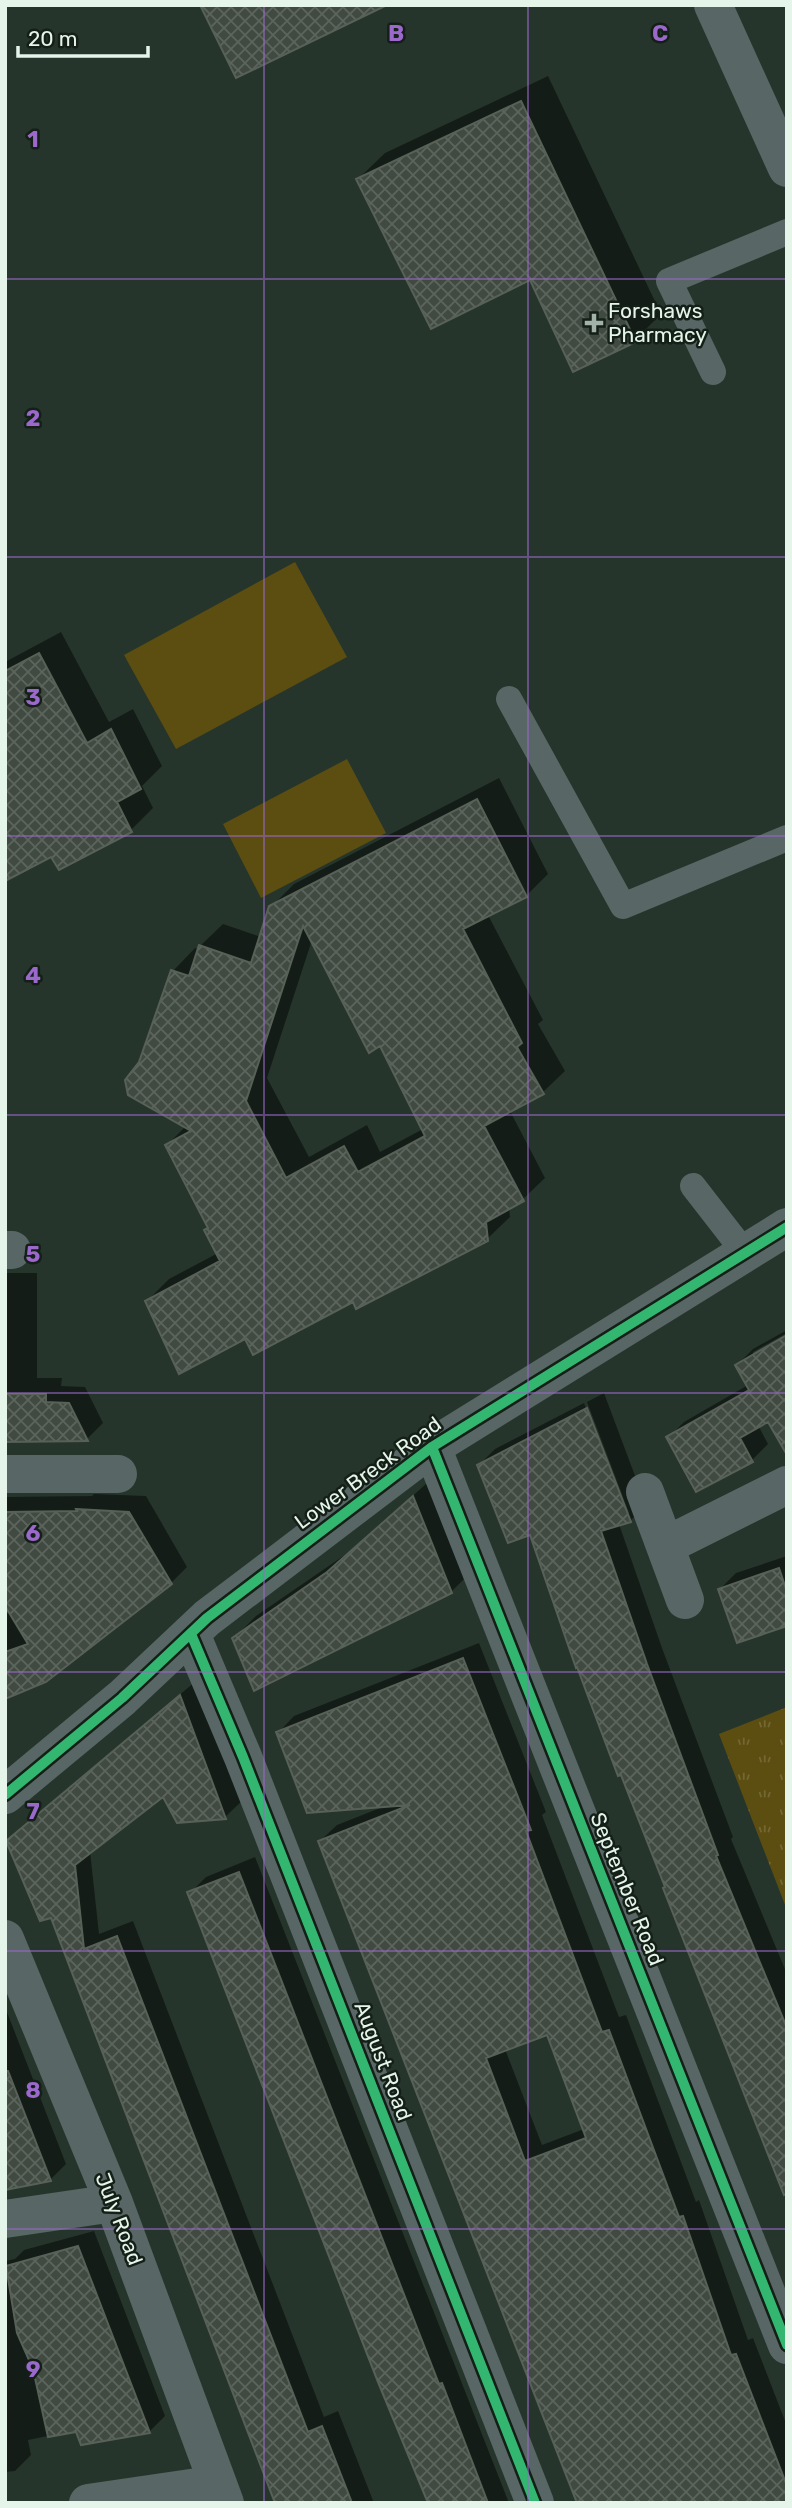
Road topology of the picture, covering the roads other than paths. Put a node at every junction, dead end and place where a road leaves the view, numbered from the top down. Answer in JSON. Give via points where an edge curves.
{"nodes":[{"id":1,"x":713,"y":5,"type":"edge"},
{"id":2,"x":787,"y":167,"type":"edge"},
{"id":3,"x":787,"y":232,"type":"edge"},
{"id":4,"x":713,"y":372,"type":"dead end"},
{"id":5,"x":509,"y":699,"type":"dead end"},
{"id":6,"x":787,"y":838,"type":"edge"},
{"id":7,"x":692,"y":1186,"type":"dead end"},
{"id":8,"x":787,"y":1227,"type":"edge"},
{"id":9,"x":745,"y":1253,"type":"junction"},
{"id":10,"x":432,"y":1447,"type":"junction"},
{"id":11,"x":5,"y":1474,"type":"edge"},
{"id":12,"x":118,"y":1474,"type":"dead end"},
{"id":13,"x":787,"y":1485,"type":"edge"},
{"id":14,"x":645,"y":1492,"type":"dead end"},
{"id":15,"x":665,"y":1546,"type":"junction"},
{"id":16,"x":685,"y":1600,"type":"dead end"},
{"id":17,"x":191,"y":1634,"type":"junction"},
{"id":18,"x":5,"y":1795,"type":"edge"},
{"id":19,"x":5,"y":1939,"type":"edge"},
{"id":20,"x":114,"y":2203,"type":"junction"},
{"id":21,"x":5,"y":2220,"type":"edge"},
{"id":22,"x":787,"y":2345,"type":"edge"},
{"id":23,"x":221,"y":2493,"type":"edge"},
{"id":24,"x":88,"y":2503,"type":"edge"},
{"id":25,"x":536,"y":2503,"type":"edge"}],
"edges":[{"from":1,"to":2,"type":"street"},
{"from":3,"to":4,"type":"lane","via":[[669,281]]},
{"from":5,"to":6,"type":"lane","via":[[623,906]]},
{"from":7,"to":9,"type":"lane"},
{"from":8,"to":9,"type":"street","name":"Lower Breck Road"},
{"from":9,"to":10,"type":"street","name":"Lower Breck Road"},
{"from":10,"to":17,"type":"street","name":"Lower Breck Road"},
{"from":10,"to":22,"type":"street","name":"September Road"},
{"from":11,"to":12,"type":"street"},
{"from":13,"to":15,"type":"street"},
{"from":14,"to":15,"type":"street"},
{"from":15,"to":16,"type":"street"},
{"from":17,"to":18,"type":"street","name":"Lower Breck Road"},
{"from":17,"to":25,"type":"street","name":"August Road"},
{"from":19,"to":20,"type":"street","name":"July Road"},
{"from":20,"to":21,"type":"street"},
{"from":20,"to":23,"type":"street","name":"July Road"},
{"from":23,"to":24,"type":"street"}]}
